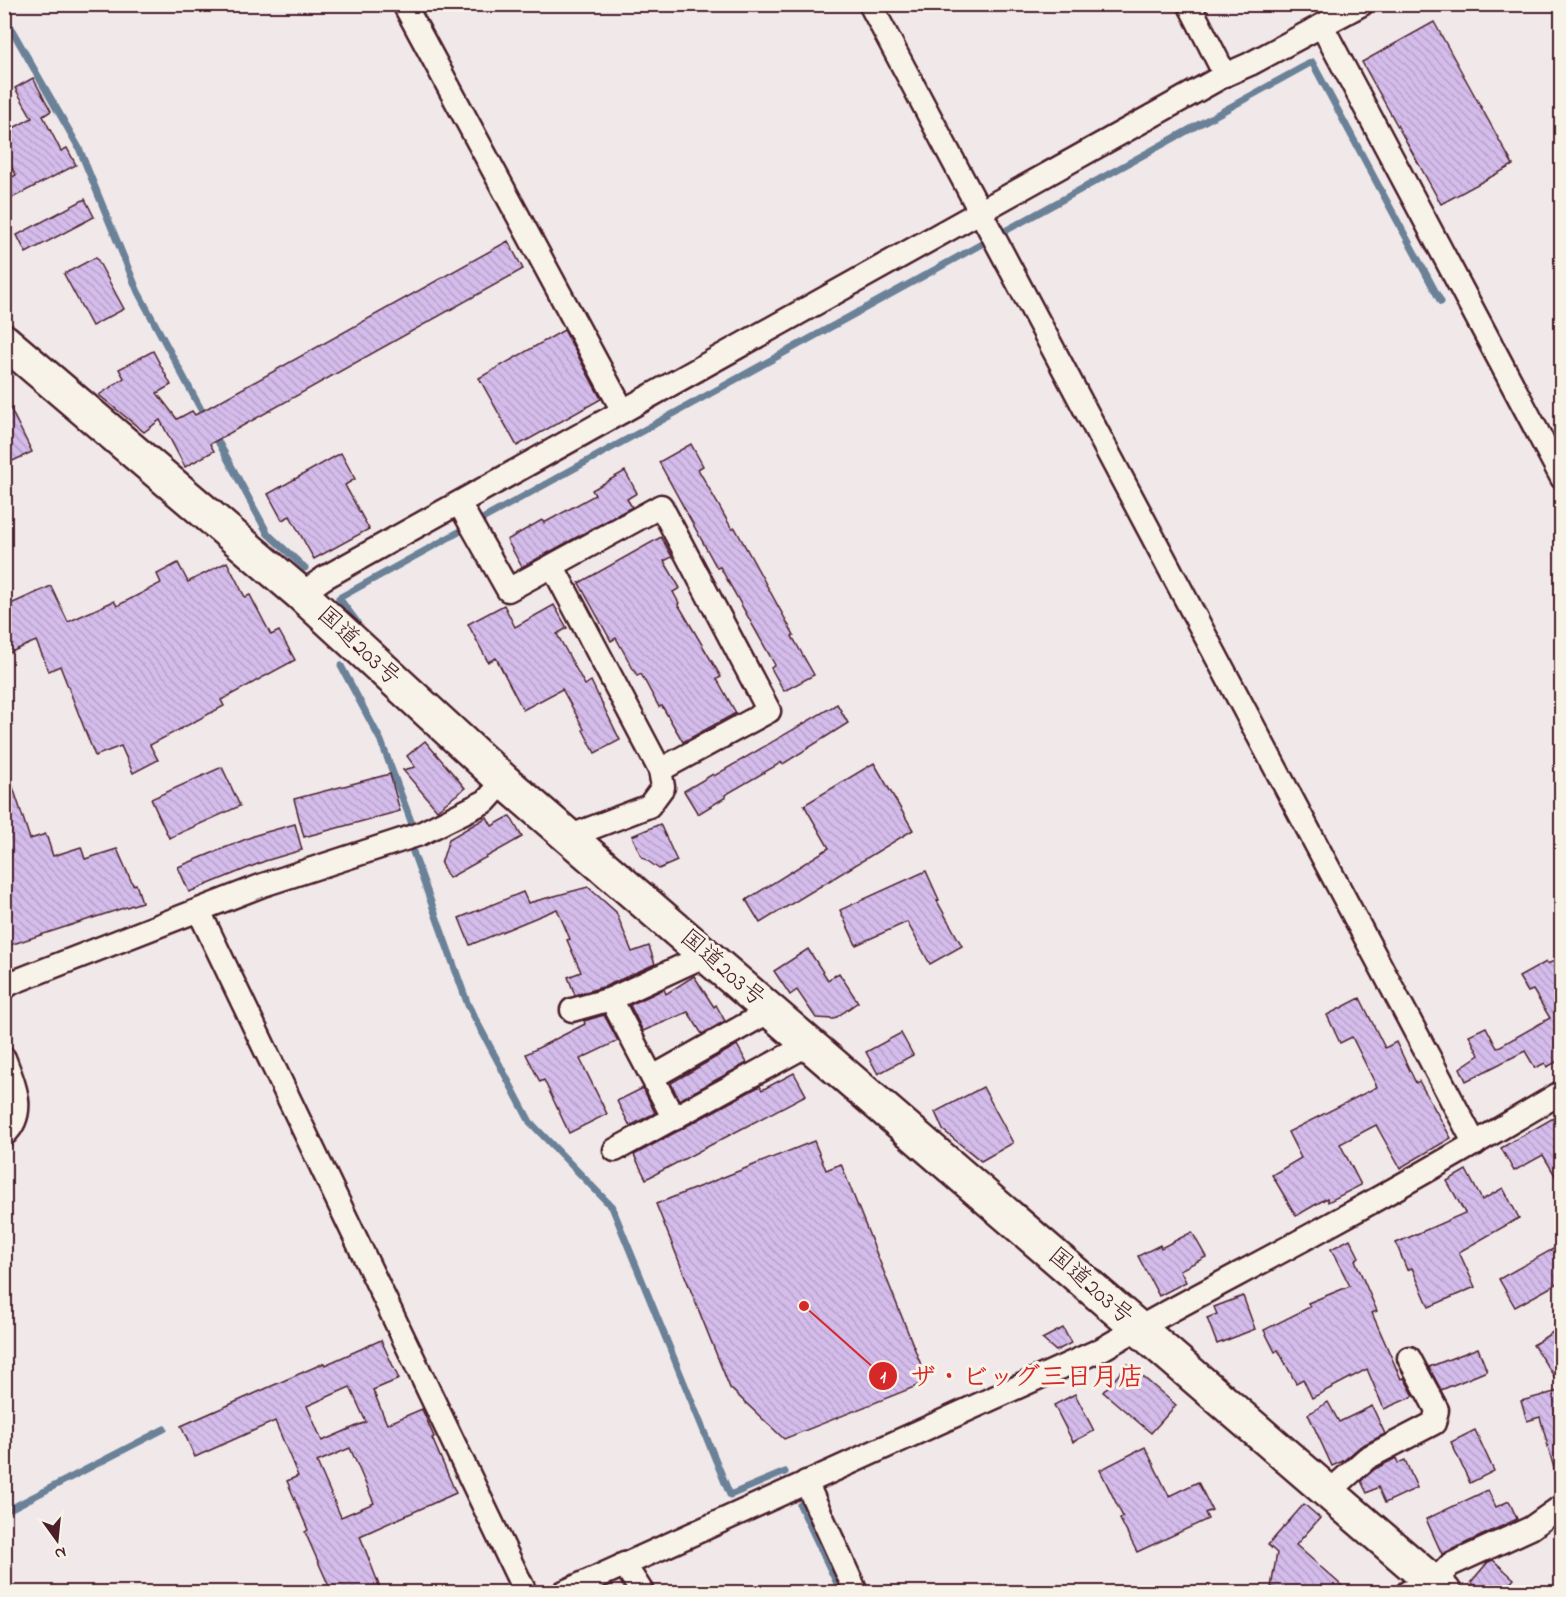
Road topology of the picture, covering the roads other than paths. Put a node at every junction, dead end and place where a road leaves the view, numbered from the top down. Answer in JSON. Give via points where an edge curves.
{"nodes":[{"id":1,"x":404,"y":4,"type":"edge"},
{"id":2,"x":870,"y":4,"type":"edge"},
{"id":3,"x":1189,"y":4,"type":"edge"},
{"id":4,"x":1362,"y":4,"type":"edge"},
{"id":5,"x":1322,"y":26,"type":"junction"},
{"id":6,"x":1224,"y":75,"type":"junction"},
{"id":7,"x":979,"y":212,"type":"junction"},
{"id":8,"x":4,"y":340,"type":"edge"},
{"id":9,"x":623,"y":411,"type":"junction"},
{"id":10,"x":1562,"y":478,"type":"edge"},
{"id":11,"x":459,"y":503,"type":"junction"},
{"id":12,"x":553,"y":567,"type":"junction"},
{"id":13,"x":301,"y":594,"type":"junction"},
{"id":14,"x":660,"y":770,"type":"junction"},
{"id":15,"x":504,"y":781,"type":"junction"},
{"id":16,"x":568,"y":837,"type":"junction"},
{"id":17,"x":199,"y":911,"type":"junction"},
{"id":18,"x":706,"y":955,"type":"junction"},
{"id":19,"x":4,"y":988,"type":"edge"},
{"id":20,"x":612,"y":999,"type":"junction"},
{"id":21,"x":572,"y":1010,"type":"dead end"},
{"id":22,"x":770,"y":1011,"type":"junction"},
{"id":23,"x":809,"y":1044,"type":"junction"},
{"id":24,"x":4,"y":1058,"type":"edge"},
{"id":25,"x":653,"y":1077,"type":"junction"},
{"id":26,"x":1562,"y":1092,"type":"edge"},
{"id":27,"x":675,"y":1119,"type":"junction"},
{"id":28,"x":4,"y":1135,"type":"edge"},
{"id":29,"x":1475,"y":1144,"type":"junction"},
{"id":30,"x":615,"y":1150,"type":"dead end"},
{"id":31,"x":1138,"y":1328,"type":"junction"},
{"id":32,"x":1409,"y":1358,"type":"dead end"},
{"id":33,"x":806,"y":1482,"type":"junction"},
{"id":34,"x":1328,"y":1492,"type":"junction"},
{"id":35,"x":1562,"y":1506,"type":"edge"},
{"id":36,"x":624,"y":1564,"type":"junction"},
{"id":37,"x":1429,"y":1589,"type":"edge"},
{"id":38,"x":525,"y":1593,"type":"edge"},
{"id":39,"x":564,"y":1593,"type":"edge"},
{"id":40,"x":642,"y":1593,"type":"edge"},
{"id":41,"x":856,"y":1593,"type":"edge"}],
"edges":[{"from":1,"to":9,"type":"street"},
{"from":2,"to":7,"type":"street"},
{"from":3,"to":6,"type":"street"},
{"from":4,"to":5,"type":"street"},
{"from":5,"to":6,"type":"street"},
{"from":5,"to":10,"type":"street"},
{"from":6,"to":7,"type":"street"},
{"from":7,"to":9,"type":"street"},
{"from":7,"to":29,"type":"street"},
{"from":8,"to":13,"type":"highway","name":"国道203号"},
{"from":9,"to":11,"type":"street"},
{"from":11,"to":12,"type":"street","via":[[508,590]]},
{"from":11,"to":13,"type":"street"},
{"from":12,"to":14,"type":"street"},
{"from":12,"to":14,"type":"street","via":[[661,506],[770,711]]},
{"from":13,"to":15,"type":"highway","name":"国道203号"},
{"from":14,"to":16,"type":"street","via":[[663,787],[649,806]]},
{"from":15,"to":16,"type":"highway","name":"国道203号"},
{"from":15,"to":17,"type":"street","via":[[486,801],[413,837],[263,885]]},
{"from":16,"to":18,"type":"highway","name":"国道203号"},
{"from":17,"to":19,"type":"street"},
{"from":17,"to":38,"type":"street"},
{"from":18,"to":20,"type":"street"},
{"from":18,"to":22,"type":"highway","name":"国道203号"},
{"from":20,"to":21,"type":"street"},
{"from":20,"to":25,"type":"street"},
{"from":22,"to":23,"type":"highway","name":"国道203号"},
{"from":22,"to":25,"type":"street"},
{"from":23,"to":27,"type":"street"},
{"from":23,"to":31,"type":"highway","name":"国道203号"},
{"from":24,"to":28,"type":"street","via":[[19,1110]]},
{"from":25,"to":27,"type":"street"},
{"from":26,"to":29,"type":"street"},
{"from":27,"to":30,"type":"street"},
{"from":29,"to":31,"type":"street"},
{"from":31,"to":33,"type":"street","via":[[1102,1349]]},
{"from":31,"to":34,"type":"highway","name":"国道203号"},
{"from":32,"to":34,"type":"street","via":[[1437,1410],[1434,1423],[1367,1458]]},
{"from":33,"to":36,"type":"street"},
{"from":33,"to":41,"type":"street"},
{"from":34,"to":37,"type":"highway","name":"国道203号"},
{"from":35,"to":37,"type":"street","via":[[1531,1528],[1450,1565]]},
{"from":36,"to":39,"type":"street"},
{"from":36,"to":40,"type":"street"}]}
